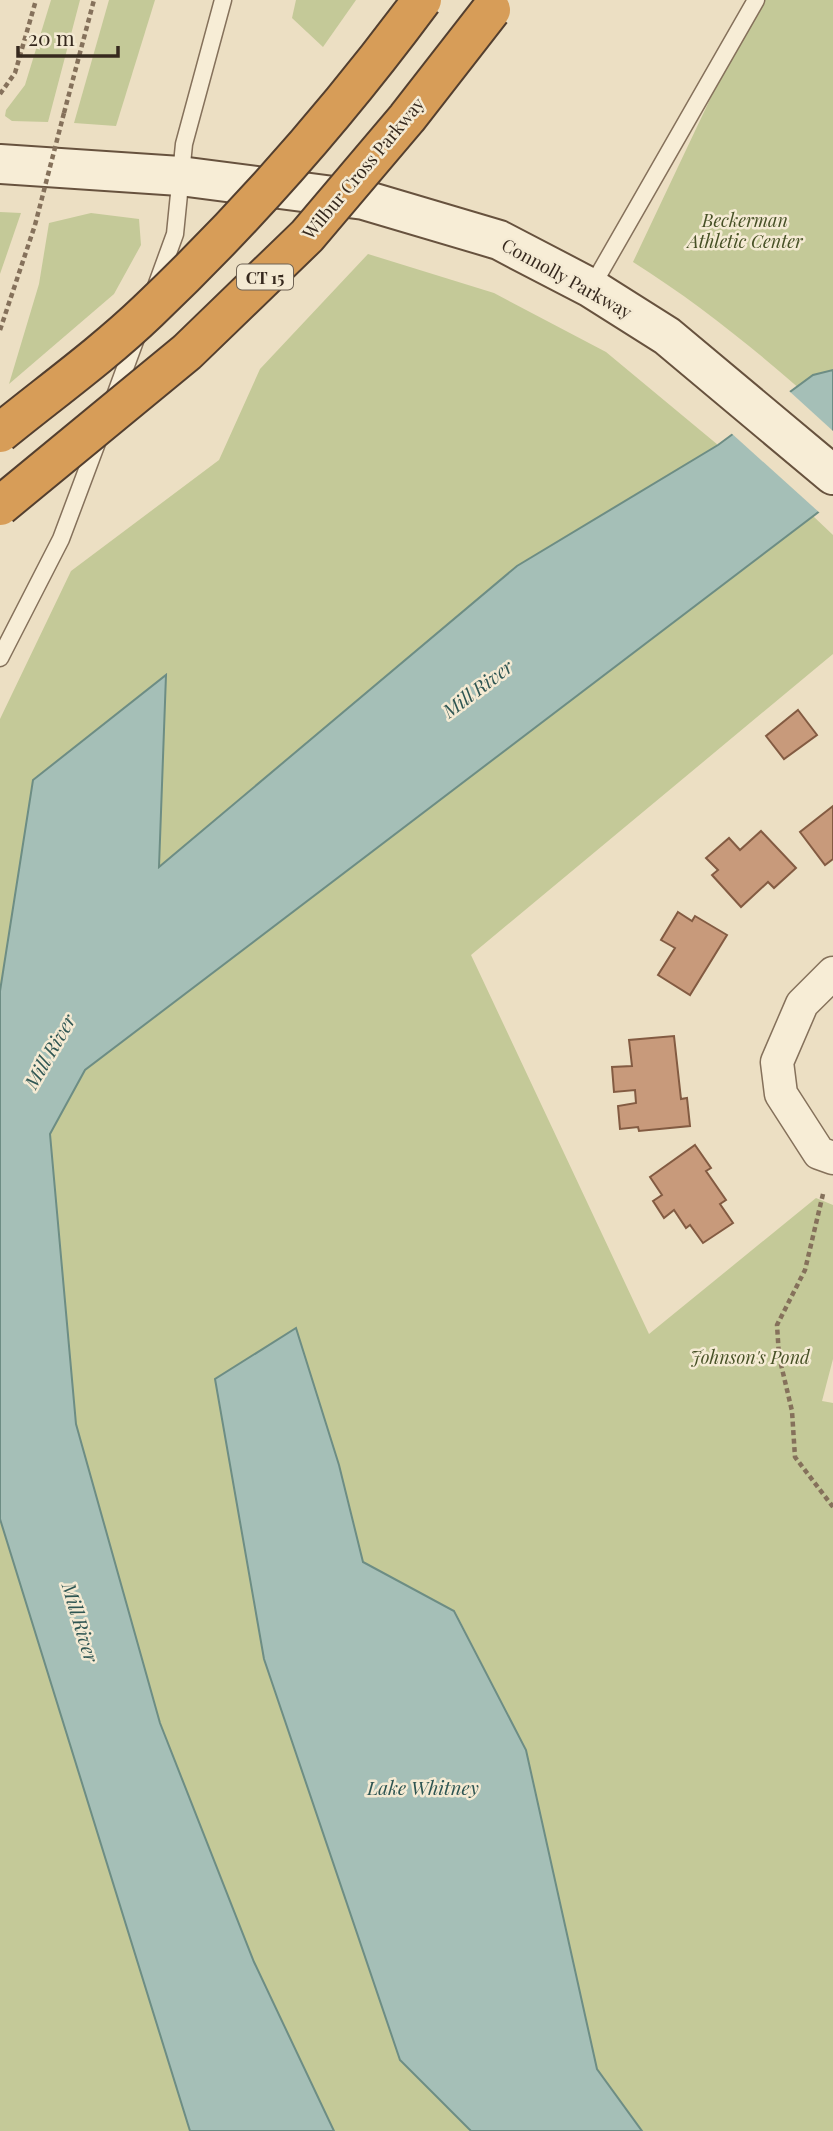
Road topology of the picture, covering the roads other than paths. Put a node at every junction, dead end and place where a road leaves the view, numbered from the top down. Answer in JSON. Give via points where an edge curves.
{"nodes":[{"id":1,"x":223,"y":0,"type":"edge"},
{"id":2,"x":422,"y":0,"type":"edge"},
{"id":3,"x":756,"y":0,"type":"edge"},
{"id":4,"x":491,"y":10,"type":"dead end"},
{"id":5,"x":0,"y":164,"type":"edge"},
{"id":6,"x":180,"y":176,"type":"junction"},
{"id":7,"x":591,"y":288,"type":"junction"},
{"id":8,"x":0,"y":433,"type":"edge"},
{"id":9,"x":833,"y":475,"type":"edge"},
{"id":10,"x":0,"y":506,"type":"edge"},
{"id":11,"x":0,"y":658,"type":"edge"},
{"id":12,"x":833,"y":973,"type":"edge"},
{"id":13,"x":833,"y":1158,"type":"edge"}],
"edges":[{"from":1,"to":6,"type":"lane","via":[[184,144]]},
{"from":2,"to":8,"type":"highway","bridge":true,"via":[[358,87],[257,203],[146,313]]},
{"from":3,"to":7,"type":"lane"},
{"from":4,"to":10,"type":"highway","name":"Wilbur Cross Parkway","number":"CT 15","bridge":true,"via":[[307,236],[187,352]]},
{"from":5,"to":6,"type":"main road","name":"Connolly Parkway"},
{"from":6,"to":7,"type":"main road","name":"Connolly Parkway","via":[[363,200],[421,215],[499,240]]},
{"from":6,"to":11,"type":"lane","via":[[176,234],[61,539]]},
{"from":7,"to":9,"type":"main road","name":"Connolly Parkway","via":[[667,336]]},
{"from":12,"to":13,"type":"street","via":[[803,1003],[777,1062],[781,1094],[819,1153]]}]}
